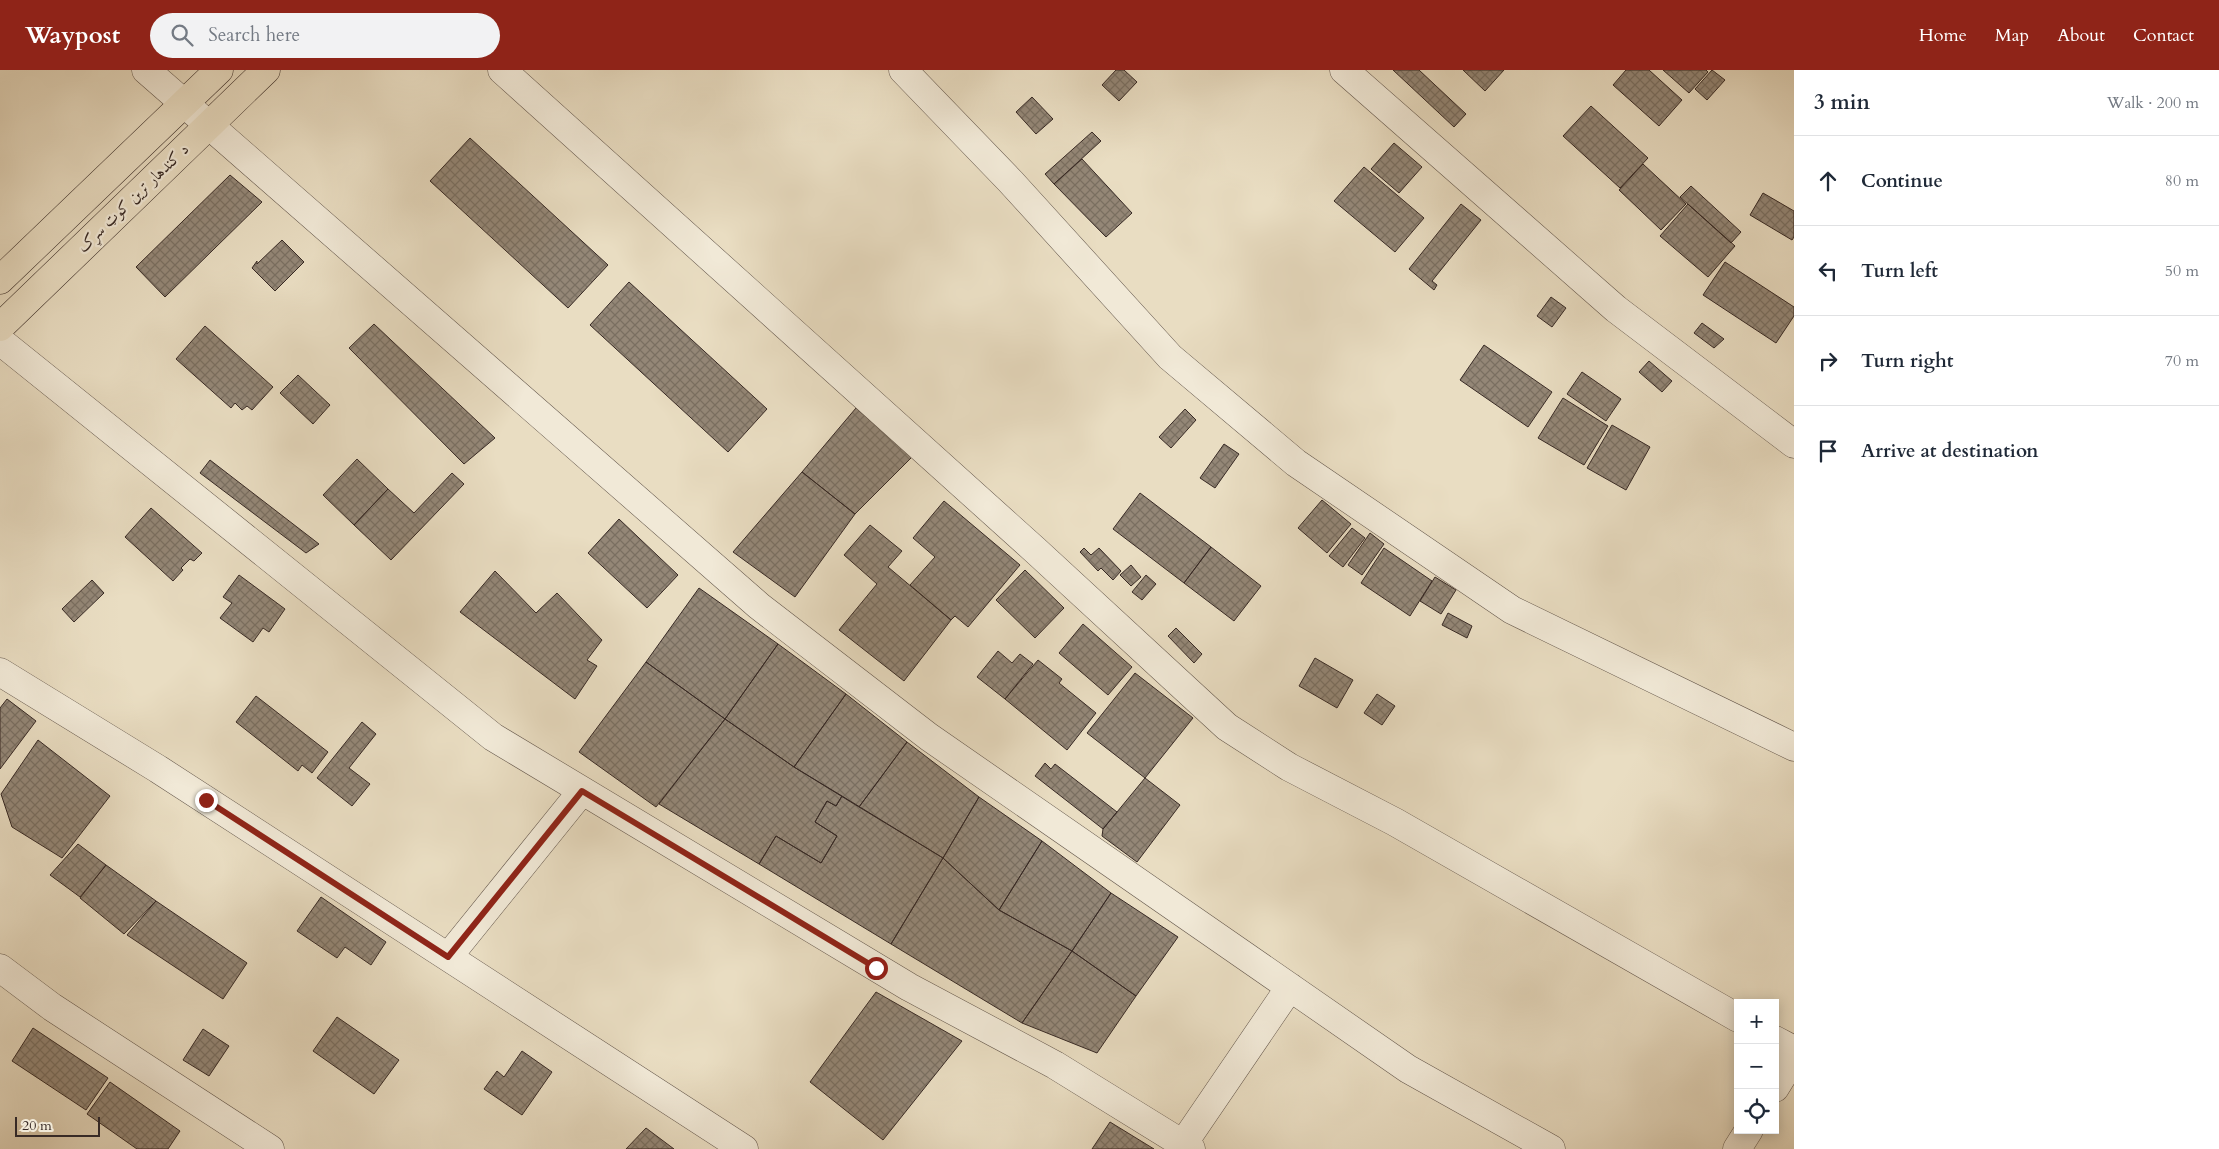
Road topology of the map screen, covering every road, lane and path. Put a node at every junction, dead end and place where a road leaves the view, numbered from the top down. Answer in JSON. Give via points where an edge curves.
{"nodes":[{"id":1,"x":146,"y":70,"type":"edge"},
{"id":2,"x":219,"y":70,"type":"edge"},
{"id":3,"x":266,"y":70,"type":"edge"},
{"id":4,"x":502,"y":70,"type":"edge"},
{"id":5,"x":903,"y":70,"type":"edge"},
{"id":6,"x":1344,"y":70,"type":"edge"},
{"id":7,"x":184,"y":103,"type":"junction"},
{"id":8,"x":209,"y":124,"type":"junction"},
{"id":9,"x":0,"y":280,"type":"edge"},
{"id":10,"x":0,"y":327,"type":"edge"},
{"id":11,"x":0,"y":341,"type":"edge"},
{"id":12,"x":1794,"y":444,"type":"edge"},
{"id":13,"x":0,"y":672,"type":"edge"},
{"id":14,"x":1794,"y":747,"type":"edge"},
{"id":15,"x":582,"y":791,"type":"junction"},
{"id":16,"x":448,"y":957,"type":"junction"},
{"id":17,"x":0,"y":968,"type":"edge"},
{"id":18,"x":1290,"y":987,"type":"junction"},
{"id":19,"x":1734,"y":1016,"type":"edge"},
{"id":20,"x":1779,"y":1042,"type":"edge"},
{"id":21,"x":1794,"y":1050,"type":"edge"},
{"id":22,"x":1794,"y":1058,"type":"edge"},
{"id":23,"x":1779,"y":1082,"type":"edge"},
{"id":24,"x":1746,"y":1134,"type":"edge"},
{"id":25,"x":1187,"y":1147,"type":"edge"},
{"id":26,"x":270,"y":1149,"type":"edge"},
{"id":27,"x":744,"y":1149,"type":"edge"},
{"id":28,"x":1551,"y":1149,"type":"edge"},
{"id":29,"x":1737,"y":1149,"type":"edge"}],
"edges":[{"from":1,"to":7,"type":"street"},
{"from":2,"to":7,"type":"main road","name":"د کندهار ترين کوټ سړک"},
{"from":3,"to":8,"type":"main road","name":"د کندهار ترين کوټ سړک"},
{"from":4,"to":19,"type":"street","via":[[1036,550],[1227,727],[1288,767],[1404,827]]},
{"from":5,"to":14,"type":"street","via":[[1011,182],[1170,357],[1296,463],[1512,610]]},
{"from":6,"to":12,"type":"street","via":[[1616,308]]},
{"from":7,"to":8,"type":"street"},
{"from":7,"to":9,"type":"main road","name":"د کندهار ترين کوټ سړک"},
{"from":8,"to":10,"type":"main road","name":"د کندهار ترين کوټ سړک"},
{"from":8,"to":18,"type":"street","via":[[759,606],[928,737]]},
{"from":11,"to":15,"type":"street","via":[[493,737]]},
{"from":13,"to":16,"type":"street","via":[[158,769]]},
{"from":15,"to":16,"type":"street"},
{"from":15,"to":25,"type":"street","via":[[909,987],[1055,1065]]},
{"from":16,"to":27,"type":"street"},
{"from":17,"to":26,"type":"street","via":[[52,1007]]},
{"from":18,"to":25,"type":"street"},
{"from":18,"to":28,"type":"street","via":[[1408,1069]]},
{"from":20,"to":21,"type":"street"},
{"from":22,"to":23,"type":"street"},
{"from":24,"to":29,"type":"street"}]}
